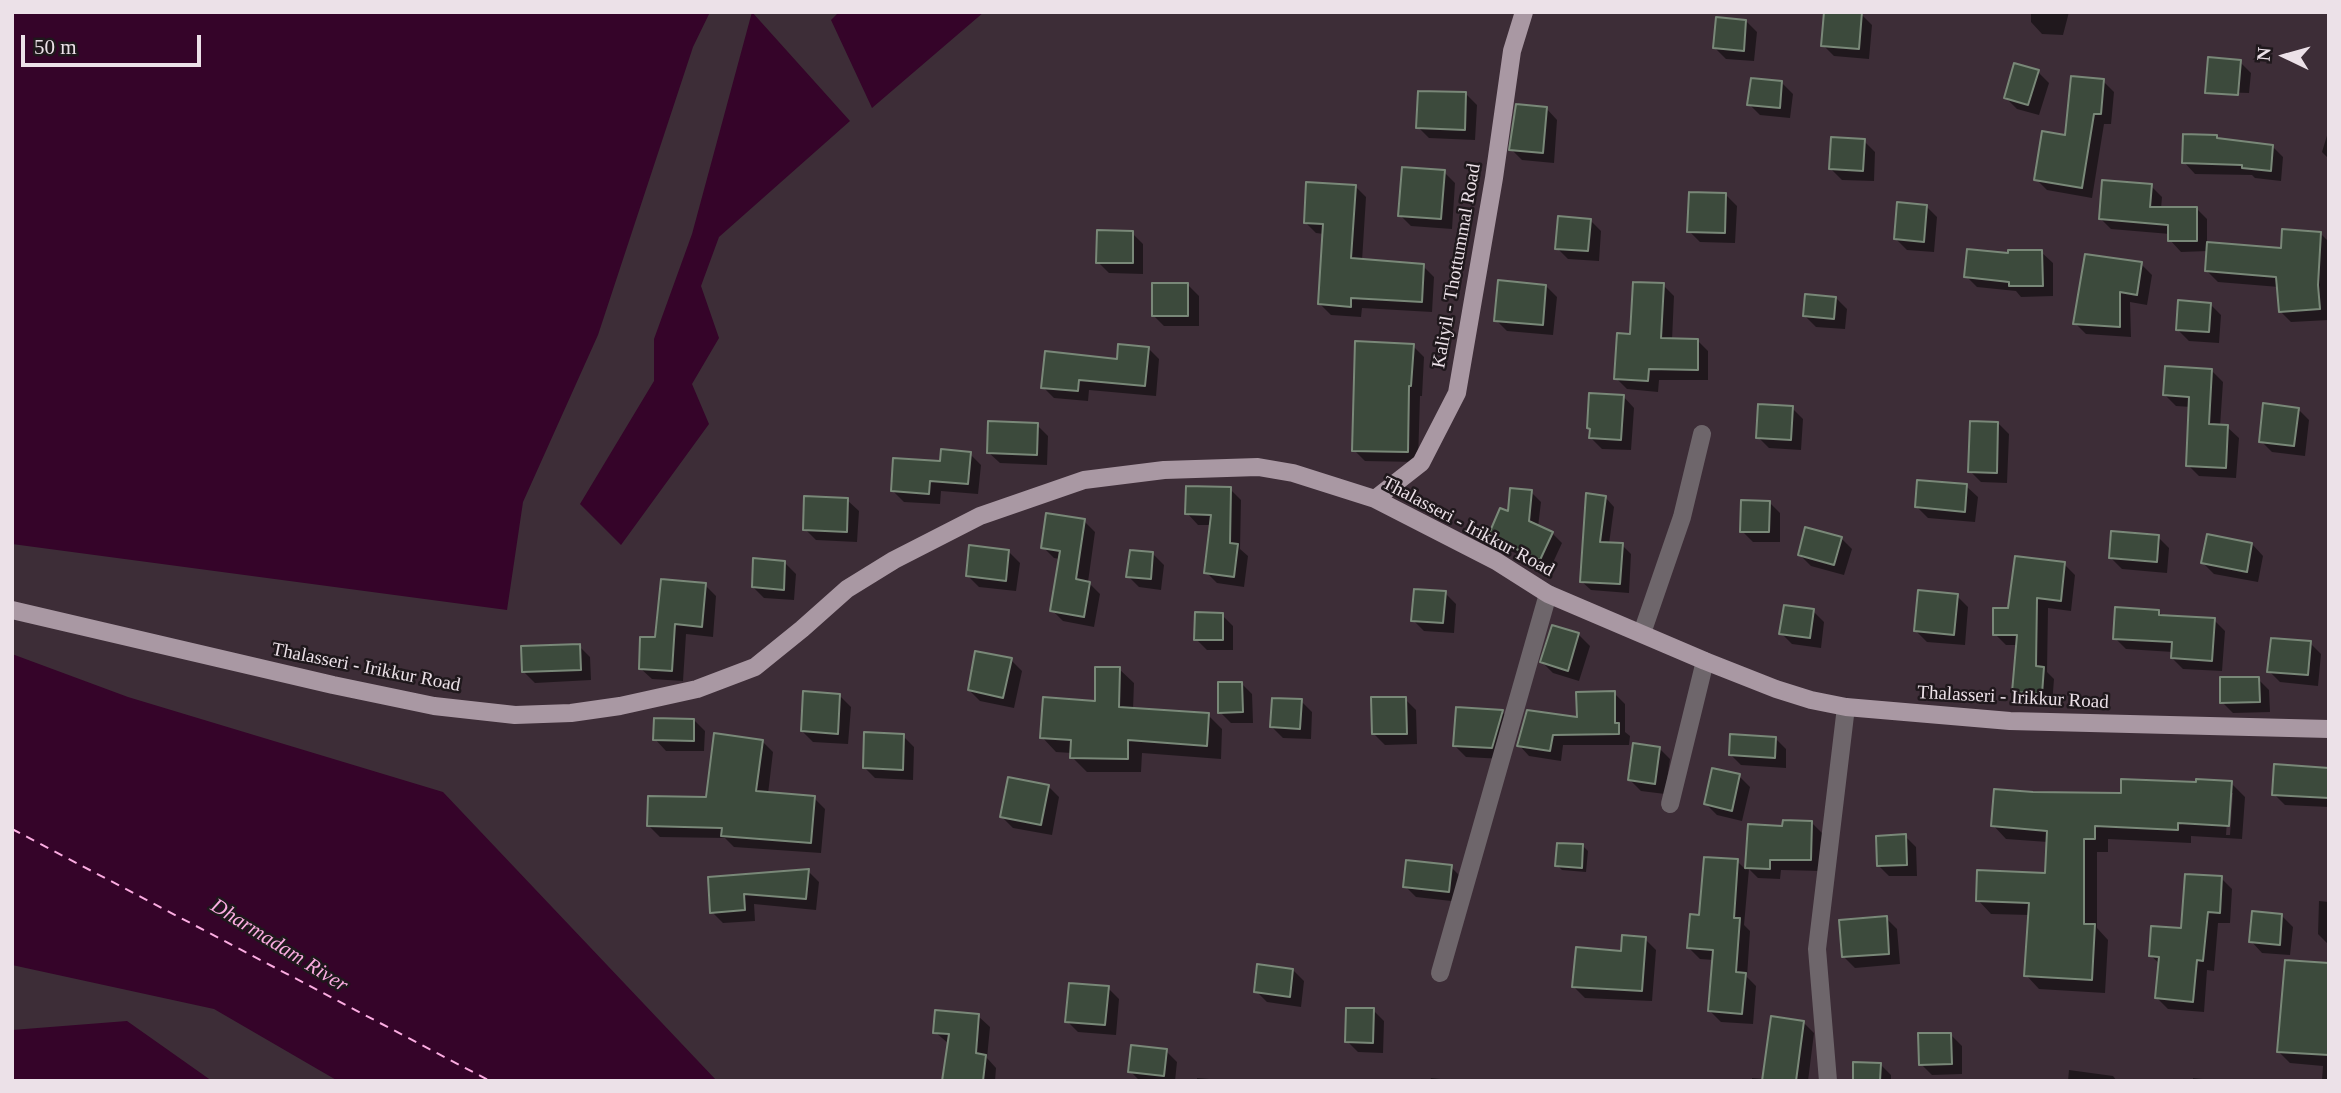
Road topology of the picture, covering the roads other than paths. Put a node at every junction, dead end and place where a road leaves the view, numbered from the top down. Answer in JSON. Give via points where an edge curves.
{"nodes":[{"id":1,"x":1524,"y":12,"type":"edge"},
{"id":2,"x":1702,"y":434,"type":"dead end"},
{"id":3,"x":1375,"y":499,"type":"junction"},
{"id":4,"x":1548,"y":594,"type":"junction"},
{"id":5,"x":12,"y":611,"type":"edge"},
{"id":6,"x":1642,"y":633,"type":"junction"},
{"id":7,"x":1705,"y":661,"type":"junction"},
{"id":8,"x":1846,"y":707,"type":"junction"},
{"id":9,"x":2329,"y":729,"type":"edge"},
{"id":10,"x":1670,"y":804,"type":"dead end"},
{"id":11,"x":1440,"y":973,"type":"dead end"},
{"id":12,"x":1828,"y":1081,"type":"edge"}],
"edges":[{"from":1,"to":3,"type":"main road","name":"Kaliyil - Thottummal Road","via":[[1512,51],[1457,393],[1421,463]]},
{"from":2,"to":6,"type":"street","via":[[1682,517]]},
{"from":3,"to":4,"type":"main road","name":"Thalasseri - Irikkur Road","via":[[1496,561]]},
{"from":3,"to":5,"type":"main road","name":"Thalasseri - Irikkur Road","via":[[1258,467],[1164,470],[1084,480],[980,516],[894,560],[847,589],[755,667],[697,689],[571,713],[515,715],[434,706]]},
{"from":4,"to":6,"type":"main road","name":"Thalasseri - Irikkur Road"},
{"from":4,"to":11,"type":"street"},
{"from":6,"to":7,"type":"main road","name":"Thalasseri - Irikkur Road"},
{"from":7,"to":8,"type":"main road","name":"Thalasseri - Irikkur Road","via":[[1783,692]]},
{"from":7,"to":10,"type":"street"},
{"from":8,"to":9,"type":"main road","name":"Thalasseri - Irikkur Road","via":[[2010,721]]},
{"from":8,"to":12,"type":"street","via":[[1817,949]]}]}
